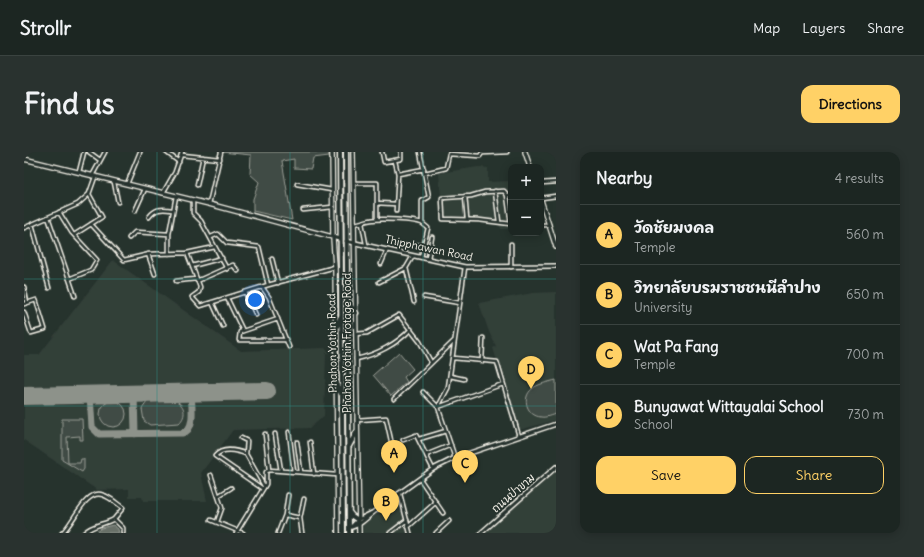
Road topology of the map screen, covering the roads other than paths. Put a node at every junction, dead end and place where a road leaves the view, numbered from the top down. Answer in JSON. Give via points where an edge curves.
{"nodes":[{"id":1,"x":84,"y":152,"type":"edge"},
{"id":2,"x":89,"y":152,"type":"edge"},
{"id":3,"x":105,"y":152,"type":"edge"},
{"id":4,"x":140,"y":152,"type":"edge"},
{"id":5,"x":166,"y":152,"type":"edge"},
{"id":6,"x":200,"y":152,"type":"edge"},
{"id":7,"x":221,"y":152,"type":"edge"},
{"id":8,"x":332,"y":152,"type":"edge"},
{"id":9,"x":340,"y":152,"type":"edge"},
{"id":10,"x":346,"y":152,"type":"edge"},
{"id":11,"x":350,"y":152,"type":"edge"},
{"id":12,"x":353,"y":152,"type":"edge"},
{"id":13,"x":382,"y":152,"type":"edge"},
{"id":14,"x":401,"y":152,"type":"edge"},
{"id":15,"x":420,"y":152,"type":"edge"},
{"id":16,"x":507,"y":152,"type":"edge"},
{"id":17,"x":525,"y":152,"type":"edge"},
{"id":18,"x":182,"y":153,"type":"edge"},
{"id":19,"x":199,"y":156,"type":"junction"},
{"id":20,"x":203,"y":156,"type":"junction"},
{"id":21,"x":24,"y":159,"type":"edge"},
{"id":22,"x":220,"y":159,"type":"junction"},
{"id":23,"x":346,"y":159,"type":"junction"},
{"id":24,"x":100,"y":160,"type":"junction"},
{"id":25,"x":395,"y":161,"type":"junction"},
{"id":26,"x":179,"y":162,"type":"junction"},
{"id":27,"x":529,"y":164,"type":"edge"},
{"id":28,"x":424,"y":169,"type":"junction"},
{"id":29,"x":79,"y":173,"type":"junction"},
{"id":30,"x":424,"y":173,"type":"junction"},
{"id":31,"x":398,"y":174,"type":"junction"},
{"id":32,"x":93,"y":177,"type":"junction"},
{"id":33,"x":114,"y":182,"type":"junction"},
{"id":34,"x":556,"y":182,"type":"edge"},
{"id":35,"x":354,"y":183,"type":"junction"},
{"id":36,"x":544,"y":183,"type":"edge"},
{"id":37,"x":296,"y":184,"type":"dead end"},
{"id":38,"x":127,"y":185,"type":"junction"},
{"id":39,"x":198,"y":185,"type":"dead end"},
{"id":40,"x":145,"y":189,"type":"junction"},
{"id":41,"x":333,"y":190,"type":"junction"},
{"id":42,"x":495,"y":191,"type":"junction"},
{"id":43,"x":163,"y":193,"type":"junction"},
{"id":44,"x":89,"y":194,"type":"junction"},
{"id":45,"x":507,"y":195,"type":"joint"},
{"id":46,"x":176,"y":196,"type":"junction"},
{"id":47,"x":464,"y":196,"type":"junction"},
{"id":48,"x":556,"y":196,"type":"edge"},
{"id":49,"x":544,"y":198,"type":"edge"},
{"id":50,"x":193,"y":200,"type":"junction"},
{"id":51,"x":541,"y":200,"type":"edge"},
{"id":52,"x":118,"y":202,"type":"dead end"},
{"id":53,"x":508,"y":202,"type":"edge"},
{"id":54,"x":377,"y":203,"type":"junction"},
{"id":55,"x":209,"y":204,"type":"junction"},
{"id":56,"x":396,"y":204,"type":"junction"},
{"id":57,"x":333,"y":207,"type":"junction"},
{"id":58,"x":172,"y":210,"type":"junction"},
{"id":59,"x":303,"y":210,"type":"dead end"},
{"id":60,"x":136,"y":211,"type":"dead end"},
{"id":61,"x":396,"y":211,"type":"dead end"},
{"id":62,"x":59,"y":212,"type":"junction"},
{"id":63,"x":48,"y":217,"type":"junction"},
{"id":64,"x":149,"y":218,"type":"dead end"},
{"id":65,"x":377,"y":219,"type":"junction"},
{"id":66,"x":467,"y":219,"type":"junction"},
{"id":67,"x":499,"y":222,"type":"junction"},
{"id":68,"x":362,"y":223,"type":"junction"},
{"id":69,"x":422,"y":223,"type":"junction"},
{"id":70,"x":32,"y":224,"type":"junction"},
{"id":71,"x":92,"y":224,"type":"junction"},
{"id":72,"x":355,"y":224,"type":"junction"},
{"id":73,"x":508,"y":224,"type":"edge"},
{"id":74,"x":544,"y":225,"type":"edge"},
{"id":75,"x":549,"y":225,"type":"junction"},
{"id":76,"x":24,"y":228,"type":"edge"},
{"id":77,"x":169,"y":234,"type":"junction"},
{"id":78,"x":74,"y":235,"type":"junction"},
{"id":79,"x":211,"y":237,"type":"junction"},
{"id":80,"x":432,"y":237,"type":"dead end"},
{"id":81,"x":554,"y":237,"type":"edge"},
{"id":82,"x":129,"y":238,"type":"dead end"},
{"id":83,"x":333,"y":238,"type":"junction"},
{"id":84,"x":340,"y":239,"type":"junction"},
{"id":85,"x":346,"y":241,"type":"junction"},
{"id":86,"x":355,"y":242,"type":"junction"},
{"id":87,"x":366,"y":244,"type":"junction"},
{"id":88,"x":413,"y":244,"type":"dead end"},
{"id":89,"x":511,"y":244,"type":"dead end"},
{"id":90,"x":424,"y":246,"type":"junction"},
{"id":91,"x":215,"y":247,"type":"junction"},
{"id":92,"x":556,"y":247,"type":"edge"},
{"id":93,"x":387,"y":249,"type":"junction"},
{"id":94,"x":187,"y":253,"type":"junction"},
{"id":95,"x":148,"y":254,"type":"junction"},
{"id":96,"x":169,"y":254,"type":"junction"},
{"id":97,"x":413,"y":256,"type":"junction"},
{"id":98,"x":421,"y":257,"type":"junction"},
{"id":99,"x":222,"y":258,"type":"junction"},
{"id":100,"x":428,"y":258,"type":"junction"},
{"id":101,"x":272,"y":259,"type":"dead end"},
{"id":102,"x":381,"y":264,"type":"dead end"},
{"id":103,"x":192,"y":266,"type":"junction"},
{"id":104,"x":556,"y":266,"type":"edge"},
{"id":105,"x":335,"y":267,"type":"junction"},
{"id":106,"x":465,"y":267,"type":"junction"},
{"id":107,"x":510,"y":267,"type":"junction"},
{"id":108,"x":406,"y":268,"type":"junction"},
{"id":109,"x":227,"y":269,"type":"junction"},
{"id":110,"x":238,"y":271,"type":"dead end"},
{"id":111,"x":155,"y":274,"type":"dead end"},
{"id":112,"x":69,"y":279,"type":"junction"},
{"id":113,"x":196,"y":280,"type":"junction"},
{"id":114,"x":176,"y":281,"type":"dead end"},
{"id":115,"x":379,"y":282,"type":"dead end"},
{"id":116,"x":278,"y":283,"type":"junction"},
{"id":117,"x":268,"y":285,"type":"junction"},
{"id":118,"x":24,"y":287,"type":"edge"},
{"id":119,"x":262,"y":287,"type":"junction"},
{"id":120,"x":49,"y":288,"type":"dead end"},
{"id":121,"x":245,"y":292,"type":"junction"},
{"id":122,"x":75,"y":296,"type":"dead end"},
{"id":123,"x":424,"y":297,"type":"dead end"},
{"id":124,"x":227,"y":298,"type":"junction"},
{"id":125,"x":347,"y":301,"type":"junction"},
{"id":126,"x":212,"y":302,"type":"junction"},
{"id":127,"x":414,"y":302,"type":"dead end"},
{"id":128,"x":460,"y":302,"type":"junction"},
{"id":129,"x":25,"y":303,"type":"edge"},
{"id":130,"x":24,"y":312,"type":"edge"},
{"id":131,"x":356,"y":313,"type":"junction"},
{"id":132,"x":256,"y":315,"type":"dead end"},
{"id":133,"x":341,"y":315,"type":"junction"},
{"id":134,"x":278,"y":319,"type":"junction"},
{"id":135,"x":223,"y":326,"type":"dead end"},
{"id":136,"x":336,"y":329,"type":"junction"},
{"id":137,"x":411,"y":329,"type":"junction"},
{"id":138,"x":243,"y":331,"type":"junction"},
{"id":139,"x":356,"y":334,"type":"junction"},
{"id":140,"x":483,"y":338,"type":"dead end"},
{"id":141,"x":286,"y":340,"type":"junction"},
{"id":142,"x":454,"y":341,"type":"junction"},
{"id":143,"x":289,"y":347,"type":"dead end"},
{"id":144,"x":452,"y":358,"type":"junction"},
{"id":145,"x":356,"y":359,"type":"junction"},
{"id":146,"x":482,"y":360,"type":"junction"},
{"id":147,"x":431,"y":362,"type":"junction"},
{"id":148,"x":450,"y":376,"type":"junction"},
{"id":149,"x":464,"y":379,"type":"dead end"},
{"id":150,"x":504,"y":384,"type":"junction"},
{"id":151,"x":337,"y":385,"type":"junction"},
{"id":152,"x":423,"y":392,"type":"dead end"},
{"id":153,"x":342,"y":396,"type":"junction"},
{"id":154,"x":394,"y":399,"type":"dead end"},
{"id":155,"x":438,"y":407,"type":"junction"},
{"id":156,"x":357,"y":420,"type":"junction"},
{"id":157,"x":556,"y":424,"type":"edge"},
{"id":158,"x":446,"y":431,"type":"junction"},
{"id":159,"x":289,"y":432,"type":"dead end"},
{"id":160,"x":356,"y":433,"type":"junction"},
{"id":161,"x":265,"y":434,"type":"dead end"},
{"id":162,"x":275,"y":434,"type":"dead end"},
{"id":163,"x":519,"y":436,"type":"junction"},
{"id":164,"x":241,"y":438,"type":"dead end"},
{"id":165,"x":403,"y":440,"type":"dead end"},
{"id":166,"x":419,"y":440,"type":"junction"},
{"id":167,"x":298,"y":442,"type":"dead end"},
{"id":168,"x":310,"y":442,"type":"dead end"},
{"id":169,"x":392,"y":445,"type":"dead end"},
{"id":170,"x":451,"y":445,"type":"junction"},
{"id":171,"x":348,"y":446,"type":"junction"},
{"id":172,"x":246,"y":454,"type":"junction"},
{"id":173,"x":426,"y":455,"type":"junction"},
{"id":174,"x":455,"y":458,"type":"junction"},
{"id":175,"x":556,"y":467,"type":"edge"},
{"id":176,"x":433,"y":469,"type":"junction"},
{"id":177,"x":270,"y":470,"type":"junction"},
{"id":178,"x":281,"y":471,"type":"junction"},
{"id":179,"x":294,"y":472,"type":"junction"},
{"id":180,"x":301,"y":472,"type":"junction"},
{"id":181,"x":314,"y":474,"type":"junction"},
{"id":182,"x":211,"y":475,"type":"dead end"},
{"id":183,"x":337,"y":475,"type":"junction"},
{"id":184,"x":420,"y":478,"type":"junction"},
{"id":185,"x":232,"y":488,"type":"dead end"},
{"id":186,"x":264,"y":488,"type":"junction"},
{"id":187,"x":400,"y":494,"type":"junction"},
{"id":188,"x":288,"y":495,"type":"dead end"},
{"id":189,"x":218,"y":496,"type":"junction"},
{"id":190,"x":304,"y":499,"type":"dead end"},
{"id":191,"x":436,"y":502,"type":"junction"},
{"id":192,"x":349,"y":511,"type":"junction"},
{"id":193,"x":443,"y":512,"type":"dead end"},
{"id":194,"x":372,"y":513,"type":"junction"},
{"id":195,"x":284,"y":515,"type":"junction"},
{"id":196,"x":300,"y":518,"type":"junction"},
{"id":197,"x":114,"y":519,"type":"junction"},
{"id":198,"x":211,"y":520,"type":"dead end"},
{"id":199,"x":358,"y":520,"type":"junction"},
{"id":200,"x":407,"y":520,"type":"junction"},
{"id":201,"x":449,"y":521,"type":"dead end"},
{"id":202,"x":217,"y":522,"type":"junction"},
{"id":203,"x":358,"y":526,"type":"junction"},
{"id":204,"x":408,"y":527,"type":"junction"},
{"id":205,"x":349,"y":531,"type":"edge"},
{"id":206,"x":236,"y":532,"type":"edge"},
{"id":207,"x":62,"y":533,"type":"edge"},
{"id":208,"x":84,"y":533,"type":"edge"},
{"id":209,"x":123,"y":533,"type":"edge"},
{"id":210,"x":243,"y":533,"type":"edge"},
{"id":211,"x":278,"y":533,"type":"edge"},
{"id":212,"x":302,"y":533,"type":"edge"},
{"id":213,"x":338,"y":533,"type":"edge"},
{"id":214,"x":344,"y":533,"type":"edge"},
{"id":215,"x":358,"y":533,"type":"edge"},
{"id":216,"x":390,"y":533,"type":"edge"},
{"id":217,"x":410,"y":533,"type":"edge"},
{"id":218,"x":436,"y":533,"type":"edge"},
{"id":219,"x":481,"y":533,"type":"edge"}],
"edges":[{"from":1,"to":29,"type":"street"},
{"from":2,"to":24,"type":"street"},
{"from":3,"to":24,"type":"street"},
{"from":4,"to":38,"type":"street"},
{"from":5,"to":26,"type":"street"},
{"from":6,"to":19,"type":"street"},
{"from":7,"to":22,"type":"street"},
{"from":8,"to":41,"type":"main road","name":"Phahon Yothin Frotage Road"},
{"from":9,"to":84,"type":"highway","name":"Phahon Yothin Road"},
{"from":10,"to":23,"type":"highway","name":"Phahon Yothin Road"},
{"from":11,"to":23,"type":"highway"},
{"from":12,"to":35,"type":"main road","name":"Phahon Yothin Frotage Road"},
{"from":13,"to":25,"type":"street","via":[[384,162]]},
{"from":14,"to":25,"type":"street","via":[[401,159]]},
{"from":15,"to":28,"type":"street"},
{"from":16,"to":30,"type":"street","via":[[482,153],[480,156],[449,154],[446,168]]},
{"from":17,"to":27,"type":"main road"},
{"from":18,"to":19,"type":"street"},
{"from":18,"to":26,"type":"street"},
{"from":19,"to":20,"type":"street"},
{"from":20,"to":22,"type":"street"},
{"from":20,"to":39,"type":"street"},
{"from":21,"to":29,"type":"main road"},
{"from":22,"to":55,"type":"street"},
{"from":23,"to":85,"type":"highway","name":"Phahon Yothin Road"},
{"from":24,"to":32,"type":"street"},
{"from":25,"to":31,"type":"street"},
{"from":26,"to":43,"type":"street"},
{"from":28,"to":30,"type":"street"},
{"from":28,"to":31,"type":"street"},
{"from":29,"to":32,"type":"main road"},
{"from":30,"to":69,"type":"street","via":[[429,197],[422,201]]},
{"from":31,"to":56,"type":"street"},
{"from":32,"to":33,"type":"main road"},
{"from":32,"to":44,"type":"street"},
{"from":33,"to":38,"type":"main road"},
{"from":33,"to":52,"type":"street"},
{"from":34,"to":36,"type":"street"},
{"from":35,"to":54,"type":"street","via":[[377,183]]},
{"from":35,"to":72,"type":"main road","name":"Phahon Yothin Frotage Road"},
{"from":37,"to":41,"type":"street"},
{"from":38,"to":40,"type":"main road"},
{"from":40,"to":43,"type":"main road"},
{"from":40,"to":60,"type":"street"},
{"from":41,"to":57,"type":"main road","name":"Phahon Yothin Frotage Road"},
{"from":42,"to":45,"type":"street","via":[[504,191]]},
{"from":42,"to":47,"type":"street"},
{"from":42,"to":67,"type":"street"},
{"from":43,"to":46,"type":"main road"},
{"from":44,"to":62,"type":"street","via":[[78,204]]},
{"from":44,"to":71,"type":"street","via":[[102,217]]},
{"from":45,"to":53,"type":"street"},
{"from":46,"to":50,"type":"main road"},
{"from":46,"to":58,"type":"street"},
{"from":47,"to":66,"type":"street"},
{"from":47,"to":66,"type":"street","via":[[442,198],[443,219]]},
{"from":48,"to":49,"type":"street"},
{"from":50,"to":55,"type":"main road"},
{"from":50,"to":79,"type":"street","via":[[193,213]]},
{"from":51,"to":75,"type":"main road"},
{"from":54,"to":56,"type":"street"},
{"from":54,"to":65,"type":"street"},
{"from":55,"to":83,"type":"main road"},
{"from":56,"to":61,"type":"street"},
{"from":57,"to":59,"type":"street"},
{"from":57,"to":83,"type":"main road","name":"Phahon Yothin Frotage Road"},
{"from":58,"to":64,"type":"street","via":[[159,209]]},
{"from":58,"to":77,"type":"street"},
{"from":62,"to":63,"type":"street"},
{"from":62,"to":78,"type":"street"},
{"from":63,"to":70,"type":"street"},
{"from":63,"to":112,"type":"street"},
{"from":65,"to":68,"type":"street"},
{"from":65,"to":69,"type":"street","via":[[413,220]]},
{"from":66,"to":67,"type":"street"},
{"from":67,"to":73,"type":"street"},
{"from":68,"to":72,"type":"street"},
{"from":68,"to":87,"type":"street"},
{"from":69,"to":90,"type":"street","via":[[428,228]]},
{"from":70,"to":76,"type":"street"},
{"from":70,"to":120,"type":"street"},
{"from":71,"to":78,"type":"street"},
{"from":71,"to":95,"type":"street","via":[[124,260]]},
{"from":72,"to":86,"type":"main road","name":"Phahon Yothin Frotage Road"},
{"from":74,"to":75,"type":"street"},
{"from":75,"to":81,"type":"main road"},
{"from":77,"to":82,"type":"street","via":[[135,232]]},
{"from":77,"to":96,"type":"street"},
{"from":78,"to":112,"type":"street","via":[[97,260],[91,270]]},
{"from":79,"to":91,"type":"street"},
{"from":79,"to":117,"type":"street","via":[[218,234],[227,243],[258,247]]},
{"from":80,"to":100,"type":"street"},
{"from":81,"to":92,"type":"main road"},
{"from":83,"to":84,"type":"main road"},
{"from":83,"to":105,"type":"main road","name":"Phahon Yothin Frotage Road"},
{"from":84,"to":85,"type":"highway"},
{"from":84,"to":133,"type":"highway","name":"Phahon Yothin Road"},
{"from":85,"to":86,"type":"street","name":"Thipphawan Road"},
{"from":85,"to":125,"type":"highway","name":"Phahon Yothin Road"},
{"from":86,"to":87,"type":"street","name":"Thipphawan Road"},
{"from":86,"to":131,"type":"main road","name":"Phahon Yothin Frotage Road"},
{"from":87,"to":93,"type":"street","name":"Thipphawan Road"},
{"from":88,"to":90,"type":"street"},
{"from":89,"to":107,"type":"street"},
{"from":90,"to":98,"type":"street"},
{"from":91,"to":94,"type":"street"},
{"from":91,"to":99,"type":"street"},
{"from":93,"to":97,"type":"street","name":"Thipphawan Road"},
{"from":93,"to":102,"type":"street"},
{"from":94,"to":96,"type":"street"},
{"from":94,"to":103,"type":"street"},
{"from":95,"to":96,"type":"street"},
{"from":95,"to":111,"type":"street"},
{"from":97,"to":98,"type":"street","name":"Thipphawan Road"},
{"from":97,"to":108,"type":"street"},
{"from":98,"to":100,"type":"street","name":"Thipphawan Road"},
{"from":99,"to":103,"type":"street"},
{"from":99,"to":109,"type":"street"},
{"from":100,"to":106,"type":"street","name":"Thipphawan Road"},
{"from":101,"to":116,"type":"street"},
{"from":103,"to":113,"type":"street"},
{"from":104,"to":107,"type":"street","name":"Thipphawan Road"},
{"from":105,"to":116,"type":"street"},
{"from":105,"to":136,"type":"main road","name":"Phahon Yothin Frotage Road"},
{"from":106,"to":107,"type":"street","name":"Thipphawan Road"},
{"from":106,"to":128,"type":"street"},
{"from":108,"to":115,"type":"street"},
{"from":108,"to":127,"type":"street"},
{"from":109,"to":110,"type":"street","via":[[233,265]]},
{"from":109,"to":113,"type":"street"},
{"from":112,"to":122,"type":"street"},
{"from":113,"to":114,"type":"street"},
{"from":113,"to":126,"type":"street","via":[[200,289],[193,298],[200,306]]},
{"from":116,"to":117,"type":"street"},
{"from":117,"to":119,"type":"street"},
{"from":118,"to":129,"type":"street"},
{"from":119,"to":121,"type":"street"},
{"from":119,"to":134,"type":"street"},
{"from":121,"to":124,"type":"street"},
{"from":121,"to":132,"type":"street"},
{"from":123,"to":128,"type":"street"},
{"from":124,"to":126,"type":"street"},
{"from":124,"to":138,"type":"street"},
{"from":125,"to":131,"type":"highway"},
{"from":125,"to":171,"type":"highway","name":"Phahon Yothin Road"},
{"from":126,"to":135,"type":"street"},
{"from":128,"to":142,"type":"street"},
{"from":129,"to":130,"type":"street","via":[[36,300],[44,329],[31,333]]},
{"from":131,"to":139,"type":"main road","name":"Phahon Yothin Frotage Road"},
{"from":133,"to":136,"type":"highway"},
{"from":133,"to":153,"type":"highway","name":"Phahon Yothin Road"},
{"from":134,"to":138,"type":"street"},
{"from":134,"to":141,"type":"street"},
{"from":136,"to":151,"type":"main road","name":"Phahon Yothin Frotage Road"},
{"from":137,"to":139,"type":"street","via":[[399,315],[367,333]]},
{"from":137,"to":145,"type":"street","via":[[402,339],[368,356]]},
{"from":137,"to":147,"type":"street"},
{"from":138,"to":141,"type":"street","via":[[239,333],[240,341]]},
{"from":139,"to":145,"type":"main road","name":"Phahon Yothin Frotage Road"},
{"from":140,"to":146,"type":"street"},
{"from":141,"to":143,"type":"street"},
{"from":142,"to":144,"type":"street"},
{"from":142,"to":147,"type":"street"},
{"from":144,"to":146,"type":"street"},
{"from":144,"to":148,"type":"street"},
{"from":145,"to":156,"type":"main road","name":"Phahon Yothin Frotage Road"},
{"from":146,"to":150,"type":"street","via":[[496,361]]},
{"from":147,"to":154,"type":"street"},
{"from":148,"to":149,"type":"street"},
{"from":148,"to":155,"type":"street","via":[[448,388]]},
{"from":150,"to":155,"type":"street"},
{"from":150,"to":163,"type":"street"},
{"from":151,"to":153,"type":"highway"},
{"from":151,"to":183,"type":"main road","name":"Phahon Yothin Frotage Road"},
{"from":152,"to":155,"type":"street"},
{"from":153,"to":214,"type":"highway","name":"Phahon Yothin Road"},
{"from":155,"to":158,"type":"street"},
{"from":156,"to":160,"type":"main road","name":"Phahon Yothin Frotage Road"},
{"from":156,"to":169,"type":"street","via":[[386,418]]},
{"from":157,"to":163,"type":"street"},
{"from":158,"to":166,"type":"street"},
{"from":158,"to":170,"type":"street"},
{"from":159,"to":179,"type":"street"},
{"from":160,"to":171,"type":"highway"},
{"from":160,"to":199,"type":"main road","name":"Phahon Yothin Frotage Road"},
{"from":161,"to":177,"type":"street"},
{"from":162,"to":178,"type":"street"},
{"from":163,"to":174,"type":"street"},
{"from":164,"to":172,"type":"street","via":[[247,441]]},
{"from":165,"to":166,"type":"street","via":[[415,434]]},
{"from":166,"to":173,"type":"street"},
{"from":167,"to":180,"type":"street"},
{"from":168,"to":181,"type":"street"},
{"from":170,"to":173,"type":"street"},
{"from":170,"to":174,"type":"street"},
{"from":171,"to":192,"type":"highway","name":"Phahon Yothin Road"},
{"from":172,"to":186,"type":"street"},
{"from":172,"to":186,"type":"street","via":[[226,450],[215,456]]},
{"from":173,"to":176,"type":"street"},
{"from":174,"to":176,"type":"street"},
{"from":175,"to":219,"type":"street","name":"ถนนป่าขาม"},
{"from":176,"to":184,"type":"street"},
{"from":177,"to":178,"type":"street"},
{"from":177,"to":186,"type":"street","via":[[266,472]]},
{"from":178,"to":179,"type":"street"},
{"from":179,"to":180,"type":"street"},
{"from":180,"to":181,"type":"street"},
{"from":181,"to":183,"type":"street"},
{"from":182,"to":189,"type":"street"},
{"from":183,"to":213,"type":"main road","name":"Phahon Yothin Frotage Road"},
{"from":184,"to":187,"type":"street"},
{"from":184,"to":191,"type":"street"},
{"from":185,"to":189,"type":"street"},
{"from":186,"to":206,"type":"street"},
{"from":187,"to":194,"type":"street"},
{"from":187,"to":200,"type":"street"},
{"from":188,"to":195,"type":"street"},
{"from":189,"to":202,"type":"street","via":[[222,510]]},
{"from":190,"to":196,"type":"street"},
{"from":191,"to":193,"type":"street"},
{"from":191,"to":204,"type":"street"},
{"from":192,"to":199,"type":"highway"},
{"from":192,"to":205,"type":"highway","name":"Phahon Yothin Road"},
{"from":194,"to":199,"type":"street"},
{"from":194,"to":203,"type":"street","via":[[370,518]]},
{"from":195,"to":196,"type":"street"},
{"from":195,"to":211,"type":"street"},
{"from":196,"to":212,"type":"street"},
{"from":197,"to":207,"type":"street","via":[[123,508],[104,495],[94,494],[81,506]]},
{"from":197,"to":208,"type":"street","via":[[92,526]]},
{"from":197,"to":209,"type":"street","via":[[123,528]]},
{"from":198,"to":202,"type":"street"},
{"from":199,"to":203,"type":"main road","name":"Phahon Yothin Frotage Road"},
{"from":199,"to":205,"type":"street"},
{"from":200,"to":204,"type":"street"},
{"from":200,"to":216,"type":"street"},
{"from":201,"to":218,"type":"street"},
{"from":202,"to":206,"type":"street"},
{"from":203,"to":205,"type":"street"},
{"from":203,"to":215,"type":"main road","name":"Phahon Yothin Frotage Road"},
{"from":204,"to":217,"type":"street"},
{"from":205,"to":214,"type":"highway"},
{"from":206,"to":210,"type":"street"}]}
